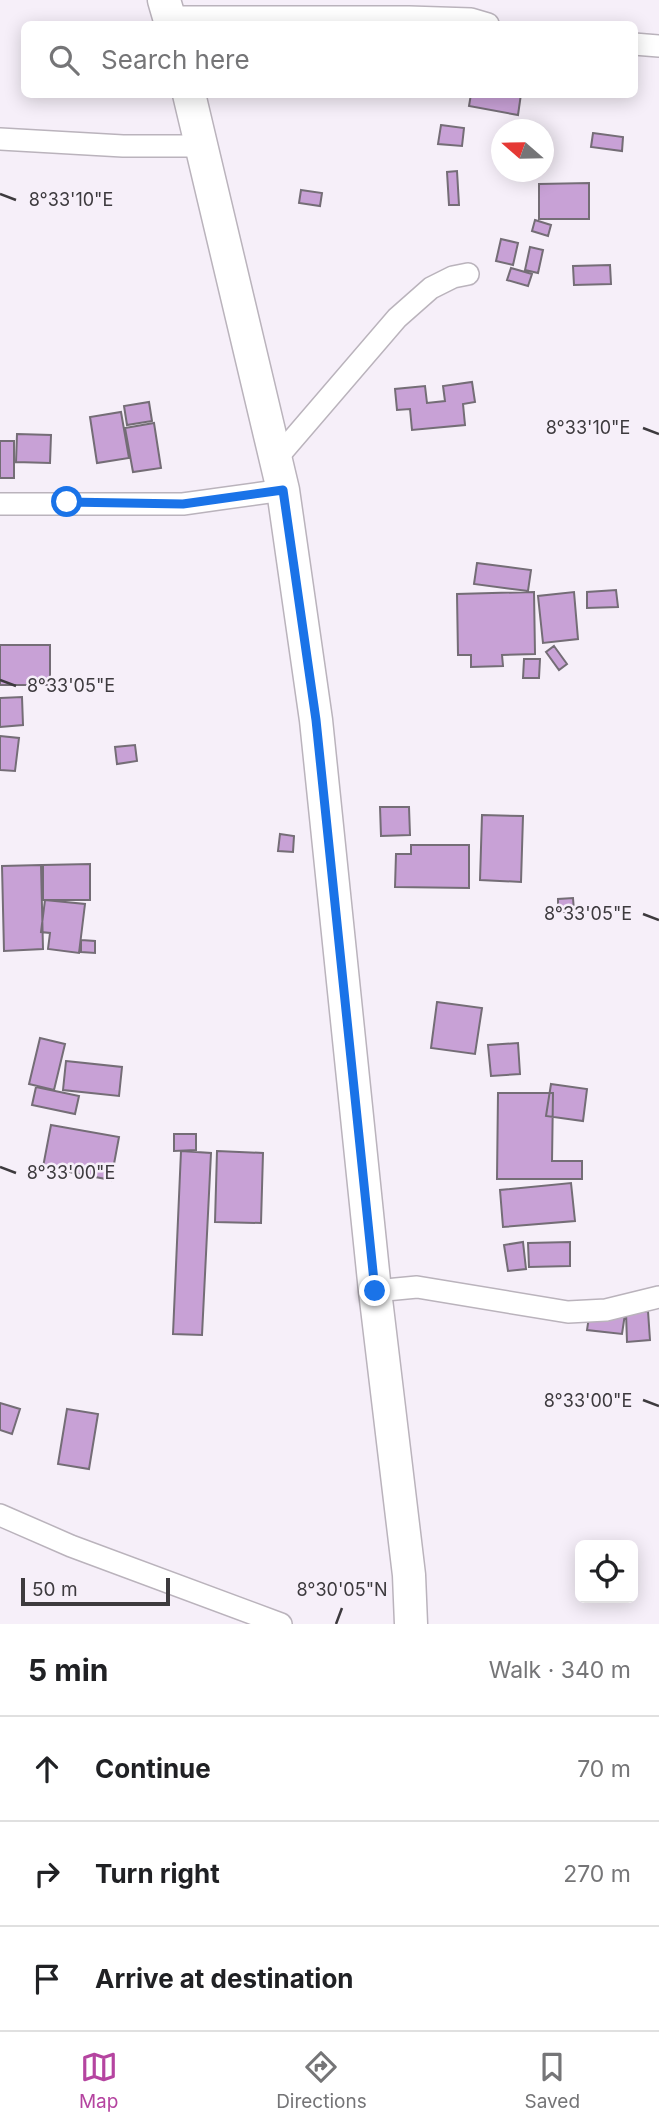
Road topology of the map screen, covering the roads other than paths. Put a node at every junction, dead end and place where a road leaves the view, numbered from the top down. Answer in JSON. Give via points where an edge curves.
{"nodes":[{"id":1,"x":168,"y":14,"type":"edge"},
{"id":2,"x":478,"y":21,"type":"edge"},
{"id":3,"x":638,"y":44,"type":"edge"},
{"id":4,"x":659,"y":46,"type":"edge"},
{"id":5,"x":190,"y":98,"type":"edge"},
{"id":6,"x":0,"y":139,"type":"edge"},
{"id":7,"x":202,"y":146,"type":"junction"},
{"id":8,"x":468,"y":274,"type":"dead end"},
{"id":9,"x":276,"y":459,"type":"junction"},
{"id":10,"x":283,"y":490,"type":"junction"},
{"id":11,"x":0,"y":504,"type":"edge"},
{"id":12,"x":375,"y":1291,"type":"junction"},
{"id":13,"x":659,"y":1297,"type":"edge"},
{"id":14,"x":0,"y":1515,"type":"edge"},
{"id":15,"x":281,"y":1624,"type":"edge"},
{"id":16,"x":411,"y":1624,"type":"edge"}],
"edges":[{"from":1,"to":2,"type":"street"},
{"from":3,"to":4,"type":"street"},
{"from":5,"to":7,"type":"street"},
{"from":6,"to":7,"type":"street"},
{"from":7,"to":9,"type":"street"},
{"from":8,"to":9,"type":"street","via":[[431,288],[397,318]]},
{"from":9,"to":10,"type":"street"},
{"from":10,"to":11,"type":"street","via":[[183,504]]},
{"from":10,"to":12,"type":"street","via":[[316,720]]},
{"from":12,"to":13,"type":"street","via":[[416,1287],[568,1312],[606,1310]]},
{"from":12,"to":16,"type":"street"},
{"from":14,"to":15,"type":"street"}]}
